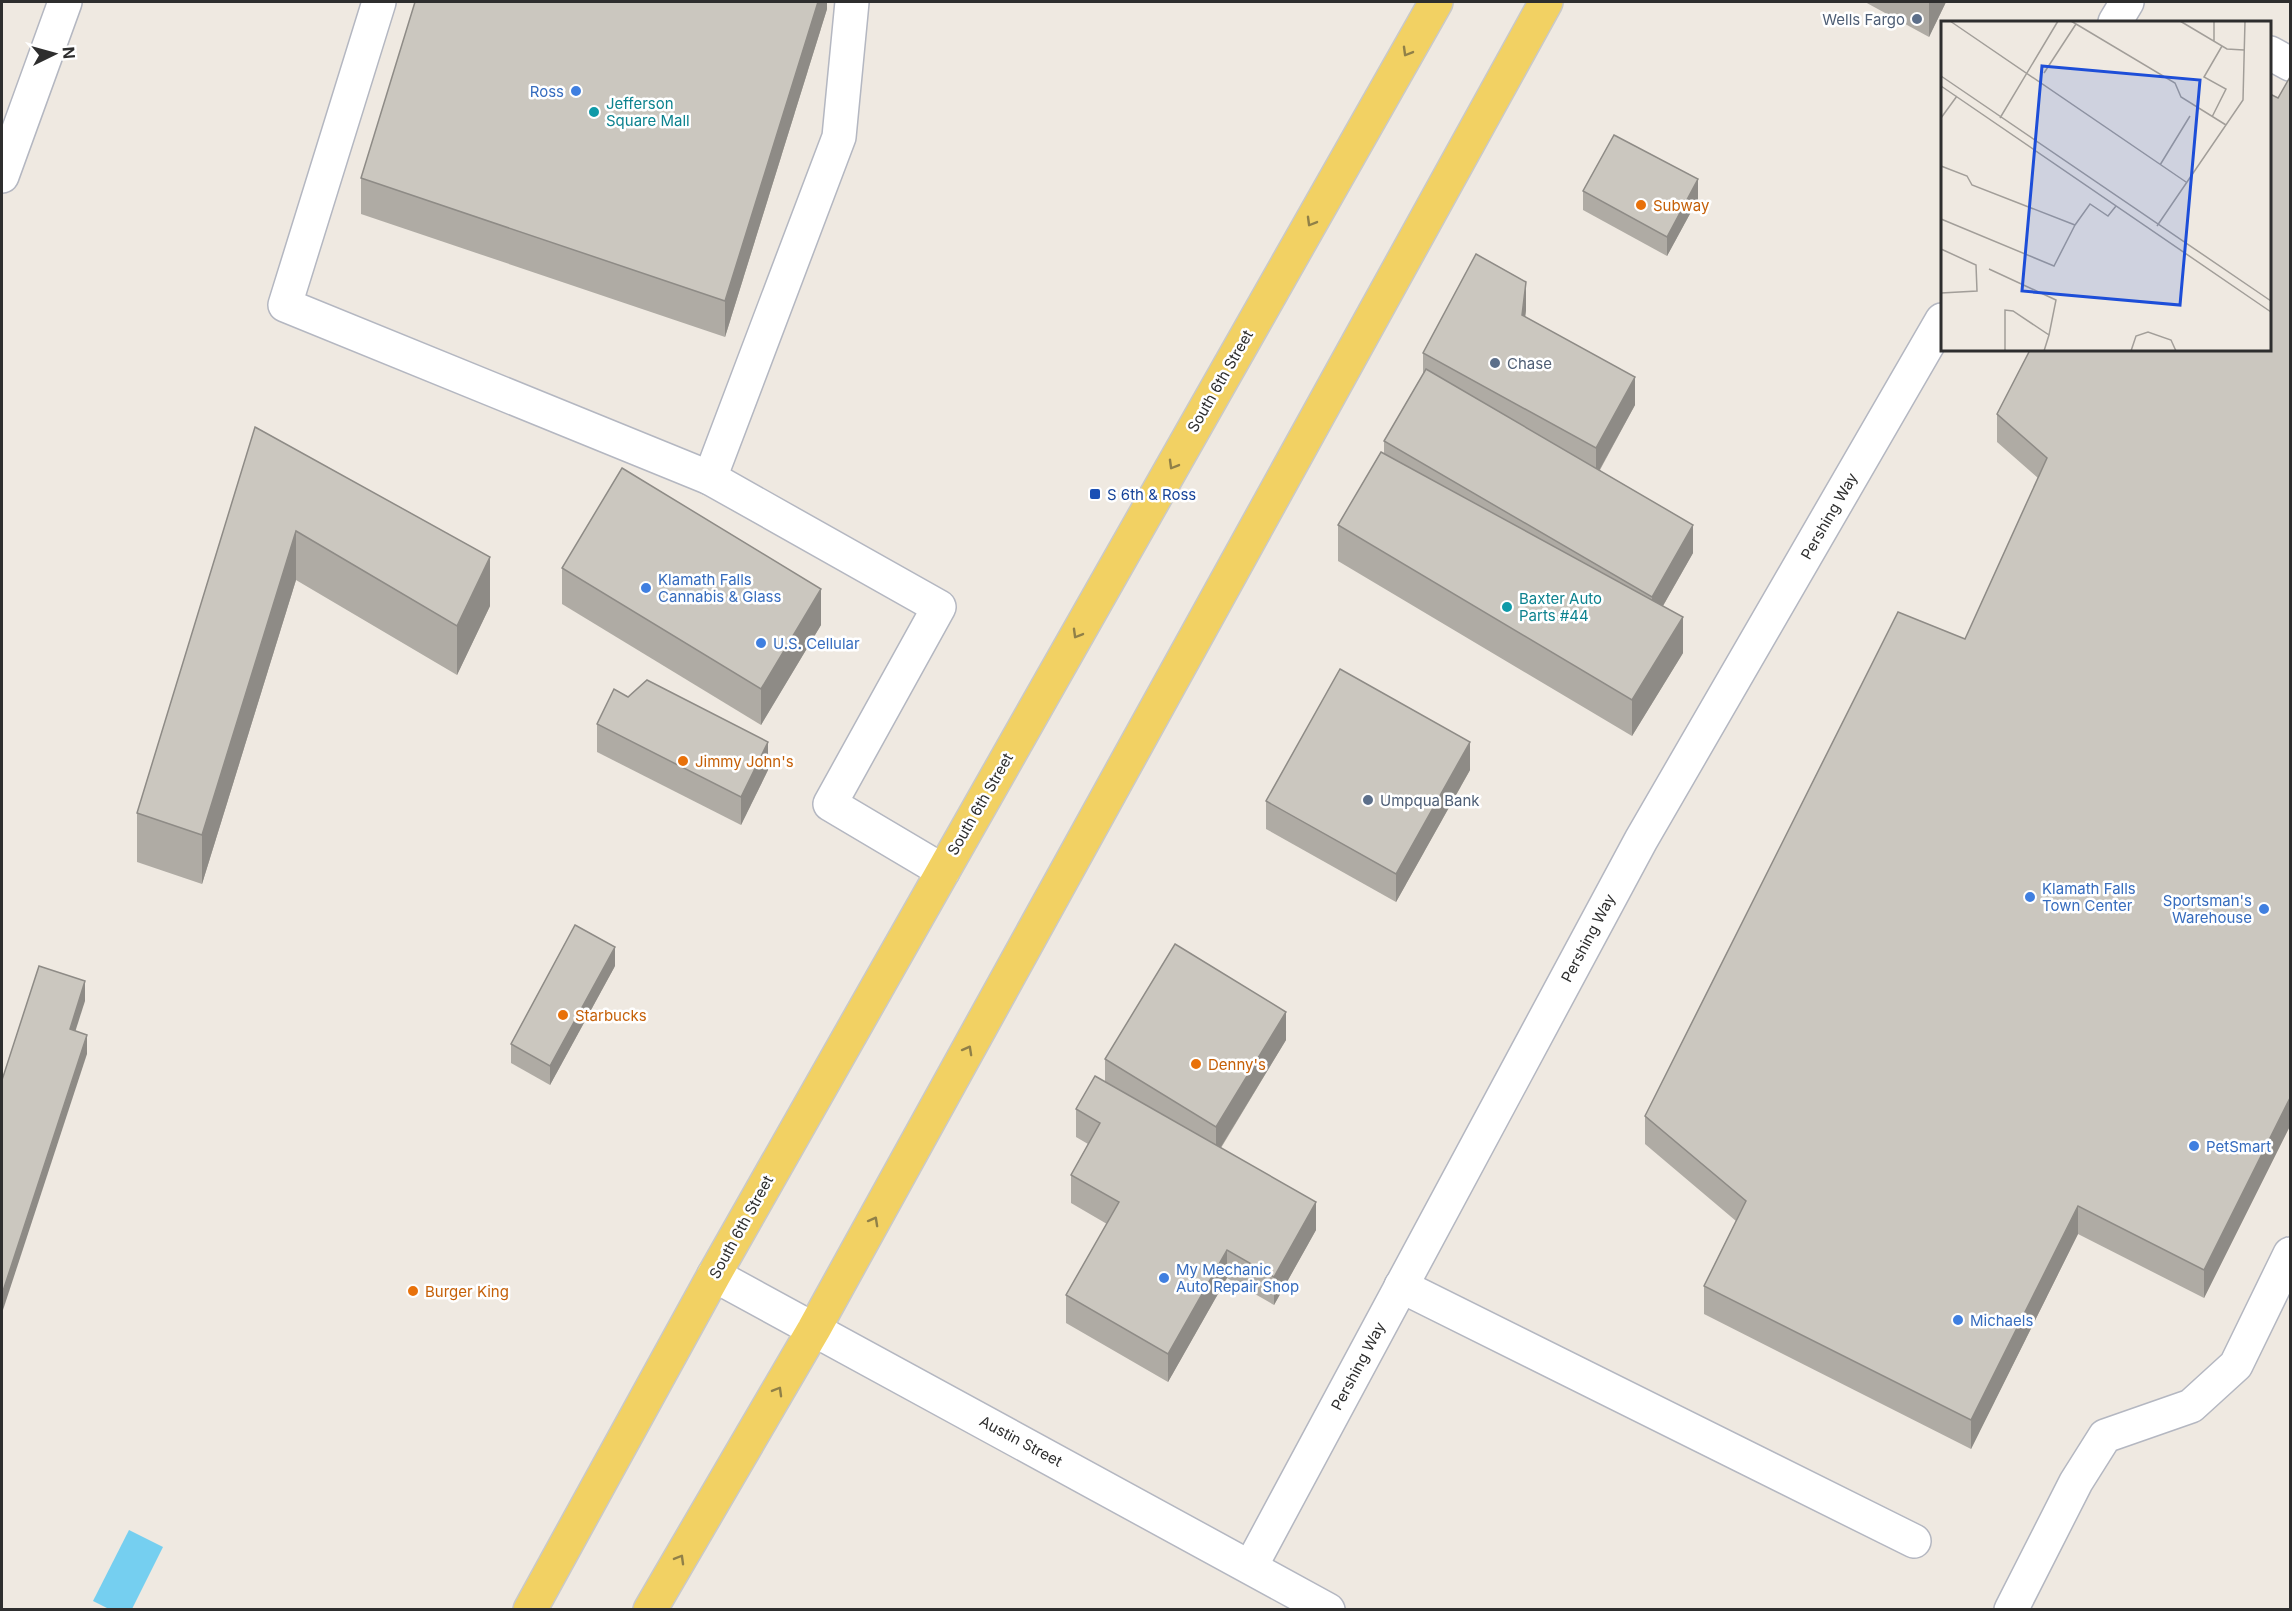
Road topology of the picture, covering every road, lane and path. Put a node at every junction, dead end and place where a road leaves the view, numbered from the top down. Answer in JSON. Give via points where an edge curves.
{"nodes":[{"id":1,"x":65,"y":2,"type":"edge"},
{"id":2,"x":379,"y":2,"type":"edge"},
{"id":3,"x":852,"y":2,"type":"edge"},
{"id":4,"x":1436,"y":2,"type":"edge"},
{"id":5,"x":1546,"y":2,"type":"edge"},
{"id":6,"x":2127,"y":2,"type":"edge"},
{"id":7,"x":2116,"y":21,"type":"edge"},
{"id":8,"x":2271,"y":54,"type":"edge"},
{"id":9,"x":2290,"y":64,"type":"edge"},
{"id":10,"x":2,"y":176,"type":"edge"},
{"id":11,"x":1941,"y":322,"type":"edge"},
{"id":12,"x":710,"y":478,"type":"junction"},
{"id":13,"x":943,"y":871,"type":"junction"},
{"id":14,"x":2290,"y":1254,"type":"edge"},
{"id":15,"x":714,"y":1275,"type":"junction"},
{"id":16,"x":1401,"y":1286,"type":"junction"},
{"id":17,"x":814,"y":1329,"type":"junction"},
{"id":18,"x":1914,"y":1541,"type":"dead end"},
{"id":19,"x":1251,"y":1566,"type":"junction"},
{"id":20,"x":530,"y":1610,"type":"edge"},
{"id":21,"x":650,"y":1610,"type":"edge"},
{"id":22,"x":1328,"y":1610,"type":"edge"},
{"id":23,"x":2011,"y":1610,"type":"edge"}],
"edges":[{"from":1,"to":10,"type":"street"},
{"from":2,"to":12,"type":"street","via":[[285,304]]},
{"from":3,"to":12,"type":"street","via":[[839,137]]},
{"from":4,"to":13,"type":"main road","name":"South 6th Street","one_way":true},
{"from":17,"to":5,"type":"main road","one_way":true},
{"from":6,"to":7,"type":"street"},
{"from":8,"to":9,"type":"street"},
{"from":11,"to":16,"type":"street","name":"Pershing Way","via":[[1641,840]]},
{"from":12,"to":13,"type":"street","via":[[939,607],[830,804]]},
{"from":13,"to":15,"type":"main road","name":"South 6th Street"},
{"from":14,"to":23,"type":"street","via":[[2236,1365],[2191,1406],[2105,1436],[2076,1482]]},
{"from":15,"to":17,"type":"street","name":"Austin Street"},
{"from":15,"to":20,"type":"main road","name":"South 6th Street"},
{"from":16,"to":18,"type":"street"},
{"from":16,"to":19,"type":"street","name":"Pershing Way"},
{"from":17,"to":19,"type":"street","name":"Austin Street"},
{"from":21,"to":17,"type":"main road","one_way":true},
{"from":19,"to":22,"type":"street","name":"Austin Street"}]}
